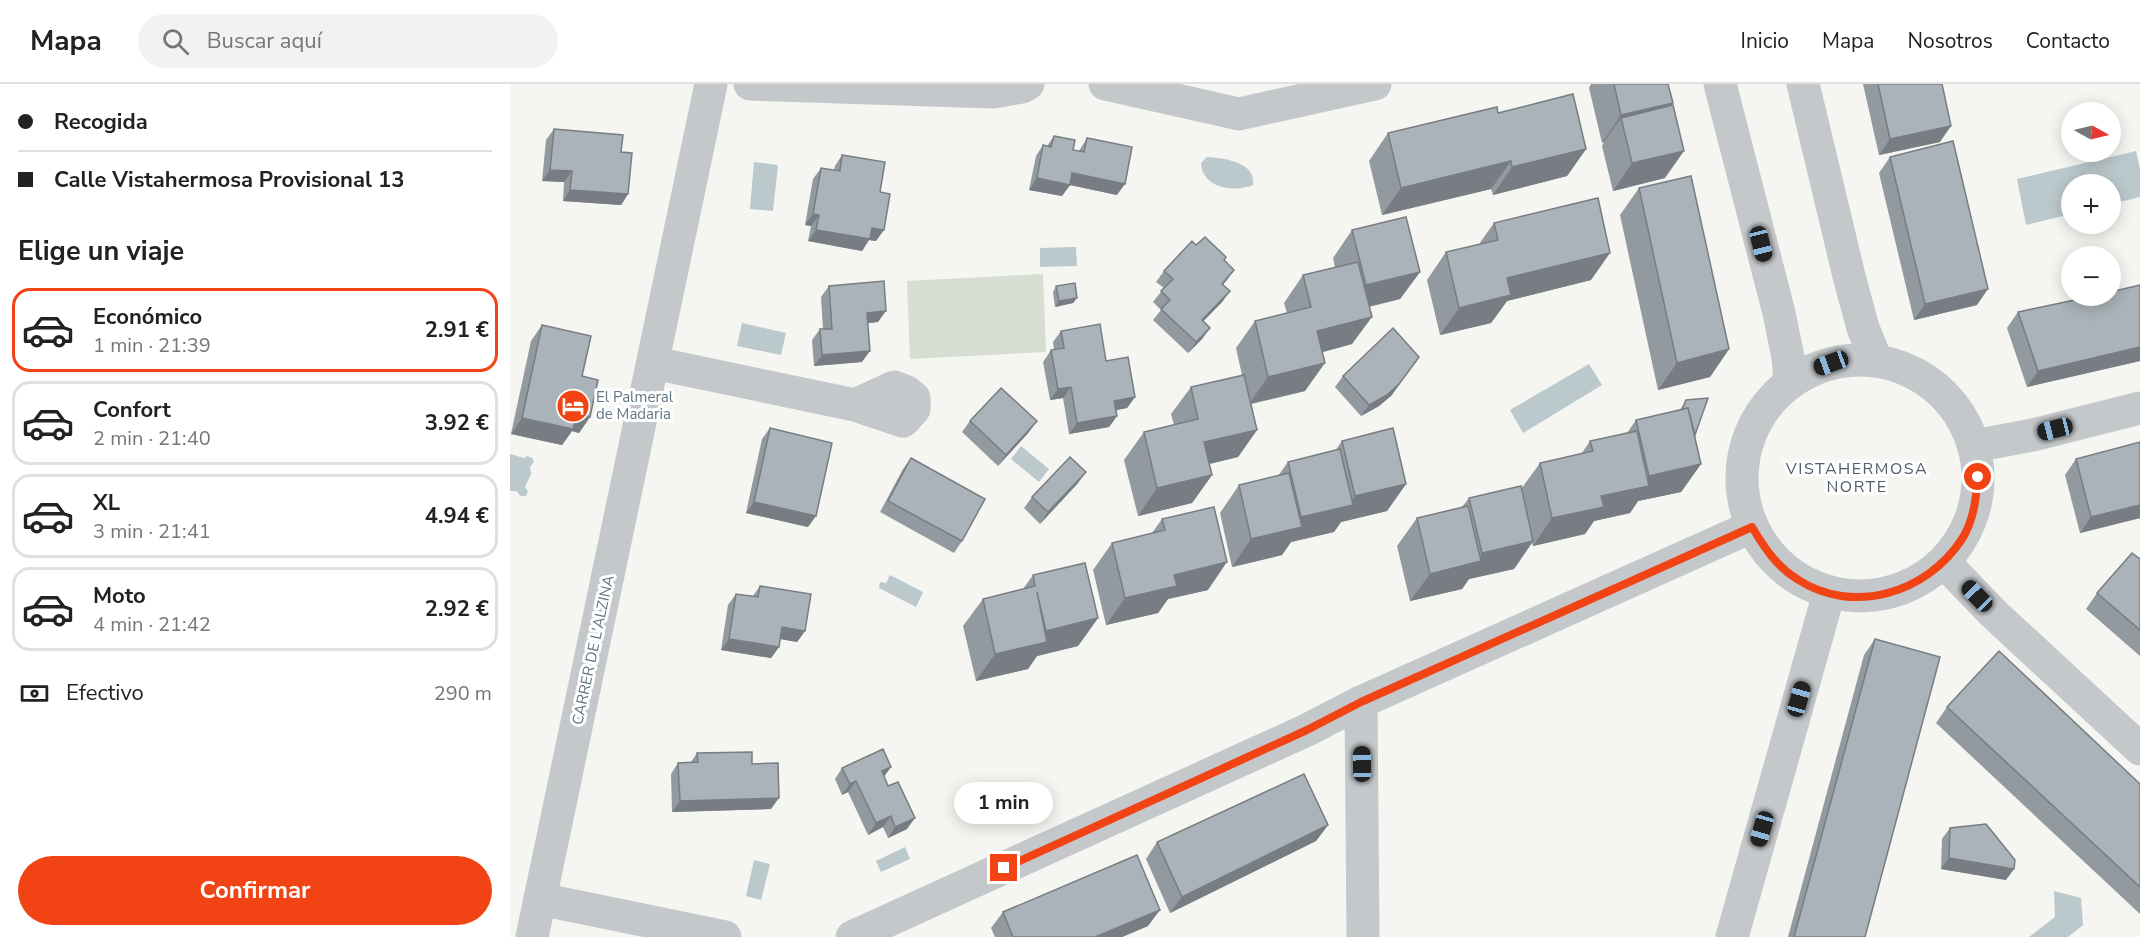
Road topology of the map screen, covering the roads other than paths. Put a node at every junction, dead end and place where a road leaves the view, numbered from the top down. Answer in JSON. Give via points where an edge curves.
{"nodes":[{"id":1,"x":711,"y":84,"type":"edge"},
{"id":2,"x":750,"y":84,"type":"edge"},
{"id":3,"x":1028,"y":84,"type":"edge"},
{"id":4,"x":1105,"y":84,"type":"edge"},
{"id":5,"x":1375,"y":84,"type":"edge"},
{"id":6,"x":1720,"y":84,"type":"edge"},
{"id":7,"x":1803,"y":84,"type":"edge"},
{"id":8,"x":1876,"y":360,"type":"junction"},
{"id":9,"x":654,"y":363,"type":"junction"},
{"id":10,"x":1790,"y":382,"type":"junction"},
{"id":11,"x":855,"y":405,"type":"dead end"},
{"id":12,"x":2140,"y":408,"type":"edge"},
{"id":13,"x":1974,"y":446,"type":"junction"},
{"id":14,"x":1752,"y":527,"type":"junction"},
{"id":15,"x":1944,"y":562,"type":"junction"},
{"id":16,"x":1829,"y":593,"type":"junction"},
{"id":17,"x":1361,"y":702,"type":"junction"},
{"id":18,"x":2140,"y":749,"type":"edge"},
{"id":19,"x":540,"y":899,"type":"junction"},
{"id":20,"x":532,"y":937,"type":"edge"},
{"id":21,"x":725,"y":937,"type":"edge"},
{"id":22,"x":852,"y":937,"type":"edge"},
{"id":23,"x":1363,"y":937,"type":"edge"},
{"id":24,"x":1732,"y":937,"type":"edge"}],
"edges":[{"from":1,"to":9,"type":"street","name":"CARRER DE L'ALZINA"},
{"from":2,"to":3,"type":"street","via":[[993,92]]},
{"from":4,"to":5,"type":"street","via":[[1239,114]]},
{"from":6,"to":10,"type":"street","via":[[1779,313]]},
{"from":7,"to":8,"type":"street","via":[[1850,280]]},
{"from":8,"to":10,"type":"street","via":[[1831,363]]},
{"from":8,"to":13,"type":"street","via":[[1909,370],[1938,388],[1960,414]]},
{"from":9,"to":11,"type":"street"},
{"from":9,"to":19,"type":"street","name":"CARRER DE L'ALZINA"},
{"from":10,"to":14,"type":"street","via":[[1767,405],[1750,433],[1742,464],[1742,496]]},
{"from":12,"to":13,"type":"street"},
{"from":13,"to":15,"type":"street","via":[[1978,477],[1975,508],[1963,537]]},
{"from":14,"to":16,"type":"street","via":[[1770,557],[1797,580]]},
{"from":14,"to":17,"type":"street"},
{"from":15,"to":16,"type":"street","via":[[1919,581],[1891,593],[1860,597]]},
{"from":15,"to":18,"type":"street","via":[[1993,613]]},
{"from":16,"to":24,"type":"street"},
{"from":17,"to":22,"type":"street"},
{"from":17,"to":23,"type":"street"},
{"from":19,"to":20,"type":"street","name":"CARRER DE L'ALZINA"},
{"from":19,"to":21,"type":"street"}]}
